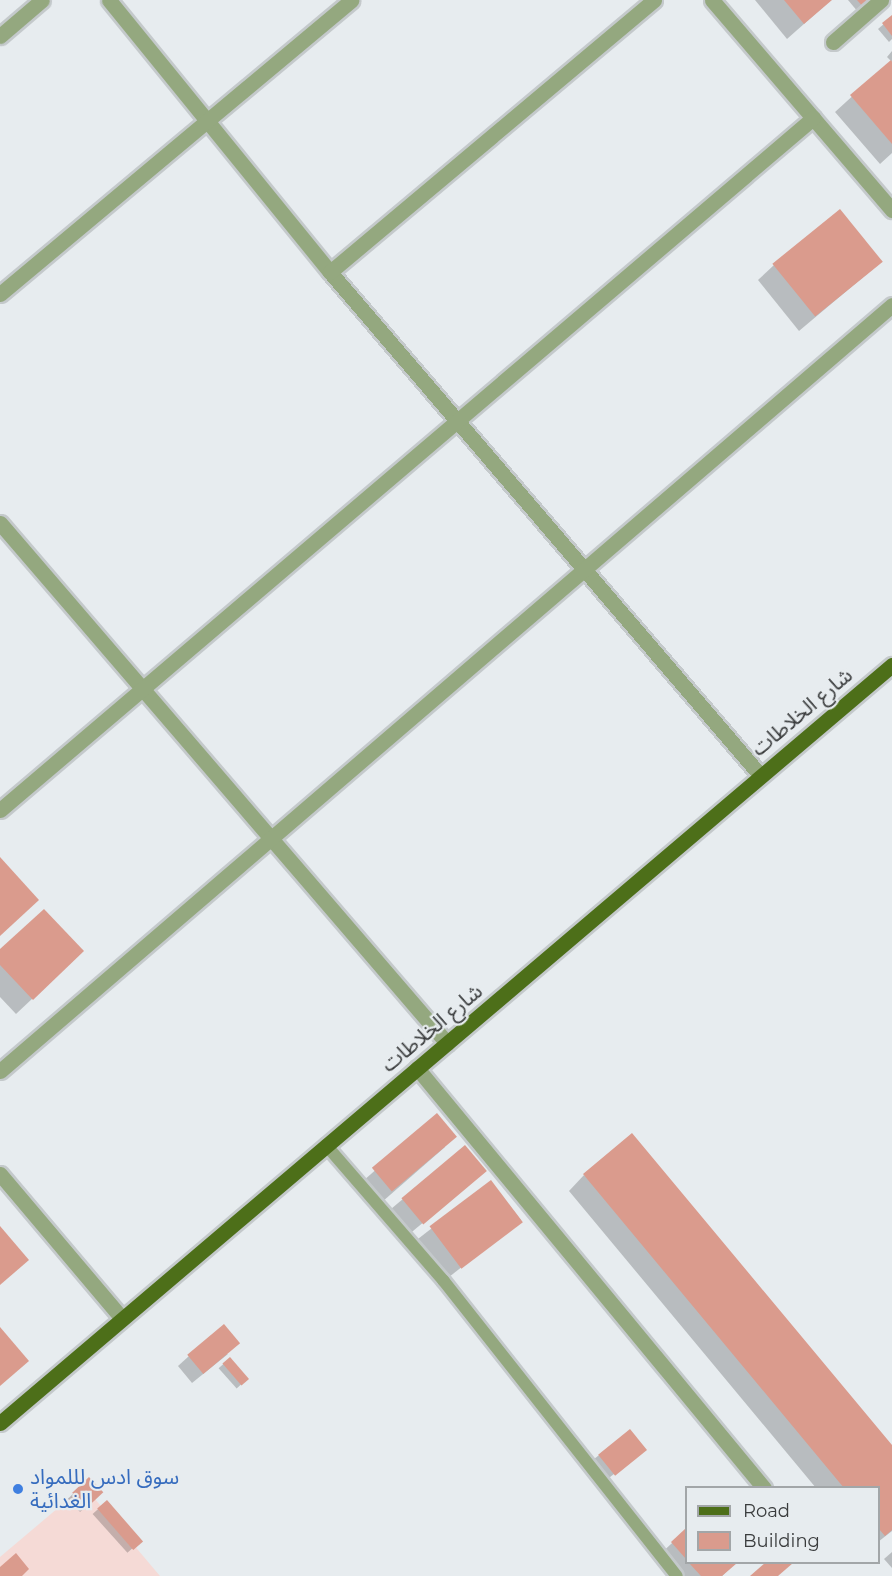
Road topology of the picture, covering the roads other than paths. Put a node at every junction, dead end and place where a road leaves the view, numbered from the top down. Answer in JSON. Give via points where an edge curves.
{"nodes":[{"id":1,"x":42,"y":0,"type":"edge"},
{"id":2,"x":109,"y":0,"type":"edge"},
{"id":3,"x":351,"y":0,"type":"edge"},
{"id":4,"x":654,"y":0,"type":"edge"},
{"id":5,"x":712,"y":0,"type":"edge"},
{"id":6,"x":881,"y":0,"type":"edge"},
{"id":7,"x":0,"y":36,"type":"edge"},
{"id":8,"x":833,"y":42,"type":"dead end"},
{"id":9,"x":813,"y":118,"type":"junction"},
{"id":10,"x":205,"y":122,"type":"junction"},
{"id":11,"x":892,"y":210,"type":"edge"},
{"id":12,"x":330,"y":272,"type":"junction"},
{"id":13,"x":0,"y":294,"type":"edge"},
{"id":14,"x":892,"y":305,"type":"edge"},
{"id":15,"x":457,"y":421,"type":"junction"},
{"id":16,"x":0,"y":523,"type":"edge"},
{"id":17,"x":6,"y":541,"type":"edge"},
{"id":18,"x":585,"y":568,"type":"junction"},
{"id":19,"x":892,"y":665,"type":"edge"},
{"id":20,"x":143,"y":688,"type":"junction"},
{"id":21,"x":760,"y":775,"type":"junction"},
{"id":22,"x":0,"y":810,"type":"edge"},
{"id":23,"x":272,"y":837,"type":"junction"},
{"id":24,"x":447,"y":1043,"type":"junction"},
{"id":25,"x":417,"y":1068,"type":"junction"},
{"id":26,"x":0,"y":1071,"type":"edge"},
{"id":27,"x":326,"y":1145,"type":"junction"},
{"id":28,"x":0,"y":1174,"type":"edge"},
{"id":29,"x":121,"y":1317,"type":"junction"},
{"id":30,"x":0,"y":1423,"type":"edge"},
{"id":31,"x":762,"y":1486,"type":"edge"},
{"id":32,"x":677,"y":1576,"type":"edge"}],
"edges":[{"from":1,"to":7,"type":"street"},
{"from":2,"to":10,"type":"street"},
{"from":3,"to":10,"type":"street"},
{"from":4,"to":12,"type":"street"},
{"from":5,"to":9,"type":"street"},
{"from":6,"to":8,"type":"street"},
{"from":9,"to":11,"type":"street"},
{"from":9,"to":15,"type":"street"},
{"from":10,"to":12,"type":"street"},
{"from":10,"to":13,"type":"street"},
{"from":12,"to":15,"type":"street"},
{"from":14,"to":18,"type":"street"},
{"from":15,"to":18,"type":"street"},
{"from":15,"to":20,"type":"street"},
{"from":16,"to":17,"type":"street"},
{"from":17,"to":20,"type":"street"},
{"from":18,"to":21,"type":"street"},
{"from":18,"to":23,"type":"street"},
{"from":19,"to":21,"type":"main road","name":"شارع الخلاطات"},
{"from":20,"to":22,"type":"street"},
{"from":20,"to":23,"type":"street"},
{"from":21,"to":24,"type":"main road","name":"شارع الخلاطات"},
{"from":23,"to":24,"type":"street"},
{"from":23,"to":26,"type":"street"},
{"from":24,"to":25,"type":"main road","name":"شارع الخلاطات"},
{"from":25,"to":27,"type":"main road","name":"شارع الخلاطات"},
{"from":25,"to":31,"type":"street"},
{"from":27,"to":29,"type":"main road","name":"شارع الخلاطات"},
{"from":27,"to":32,"type":"lane","via":[[443,1280]]},
{"from":28,"to":29,"type":"street"},
{"from":29,"to":30,"type":"main road","name":"شارع الخلاطات"}]}
